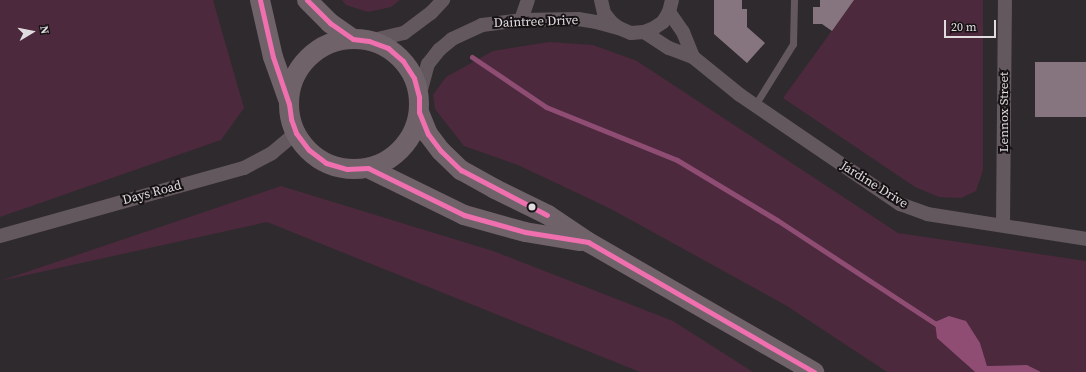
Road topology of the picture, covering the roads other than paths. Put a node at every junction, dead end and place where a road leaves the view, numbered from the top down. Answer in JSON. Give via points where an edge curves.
{"nodes":[{"id":1,"x":260,"y":0,"type":"edge"},
{"id":2,"x":307,"y":0,"type":"edge"},
{"id":3,"x":443,"y":0,"type":"edge"},
{"id":4,"x":528,"y":0,"type":"edge"},
{"id":5,"x":601,"y":0,"type":"edge"},
{"id":6,"x":794,"y":0,"type":"edge"},
{"id":7,"x":1005,"y":0,"type":"edge"},
{"id":8,"x":671,"y":6,"type":"edge"},
{"id":9,"x":521,"y":20,"type":"junction"},
{"id":10,"x":619,"y":28,"type":"junction"},
{"id":11,"x":644,"y":32,"type":"junction"},
{"id":12,"x":361,"y":40,"type":"junction"},
{"id":13,"x":693,"y":57,"type":"junction"},
{"id":14,"x":289,"y":104,"type":"junction"},
{"id":15,"x":419,"y":105,"type":"junction"},
{"id":16,"x":755,"y":105,"type":"junction"},
{"id":17,"x":296,"y":133,"type":"junction"},
{"id":18,"x":368,"y":168,"type":"junction"},
{"id":19,"x":1003,"y":225,"type":"junction"},
{"id":20,"x":0,"y":236,"type":"edge"},
{"id":21,"x":1086,"y":239,"type":"edge"},
{"id":22,"x":588,"y":242,"type":"junction"},
{"id":23,"x":814,"y":372,"type":"edge"}],
"edges":[{"from":1,"to":14,"type":"street","via":[[273,57]]},
{"from":2,"to":12,"type":"street","via":[[330,23]]},
{"from":3,"to":12,"type":"street","via":[[431,13],[404,33]]},
{"from":4,"to":9,"type":"street"},
{"from":5,"to":10,"type":"street","via":[[604,13],[610,22]]},
{"from":6,"to":16,"type":"lane","via":[[793,44]]},
{"from":7,"to":19,"type":"street","name":"Lennox Street"},
{"from":8,"to":11,"type":"street","via":[[663,22]]},
{"from":8,"to":13,"type":"street"},
{"from":9,"to":10,"type":"street","name":"Daintree Drive","via":[[578,19]]},
{"from":9,"to":15,"type":"street","name":"Daintree Drive","via":[[482,25],[452,39],[428,64]]},
{"from":10,"to":11,"type":"street","name":"Daintree Drive","via":[[631,33]]},
{"from":11,"to":13,"type":"street","via":[[669,48]]},
{"from":12,"to":14,"type":"street","via":[[333,42],[315,52],[301,66],[292,84]]},
{"from":12,"to":15,"type":"street","via":[[388,48],[403,61],[414,78]]},
{"from":13,"to":16,"type":"street","name":"Jardine Drive"},
{"from":14,"to":17,"type":"street"},
{"from":15,"to":18,"type":"street","via":[[413,132],[402,148],[387,161]]},
{"from":15,"to":22,"type":"street","via":[[428,134],[461,170],[548,215]]},
{"from":16,"to":19,"type":"street","name":"Jardine Drive","via":[[900,204],[927,214]]},
{"from":17,"to":18,"type":"street","via":[[308,150],[326,163],[347,169]]},
{"from":17,"to":20,"type":"street","name":"Days Road","via":[[272,153],[244,168]]},
{"from":18,"to":22,"type":"street","via":[[464,215],[525,232]]},
{"from":19,"to":21,"type":"street","name":"Jardine Drive"},
{"from":22,"to":23,"type":"street"}]}
